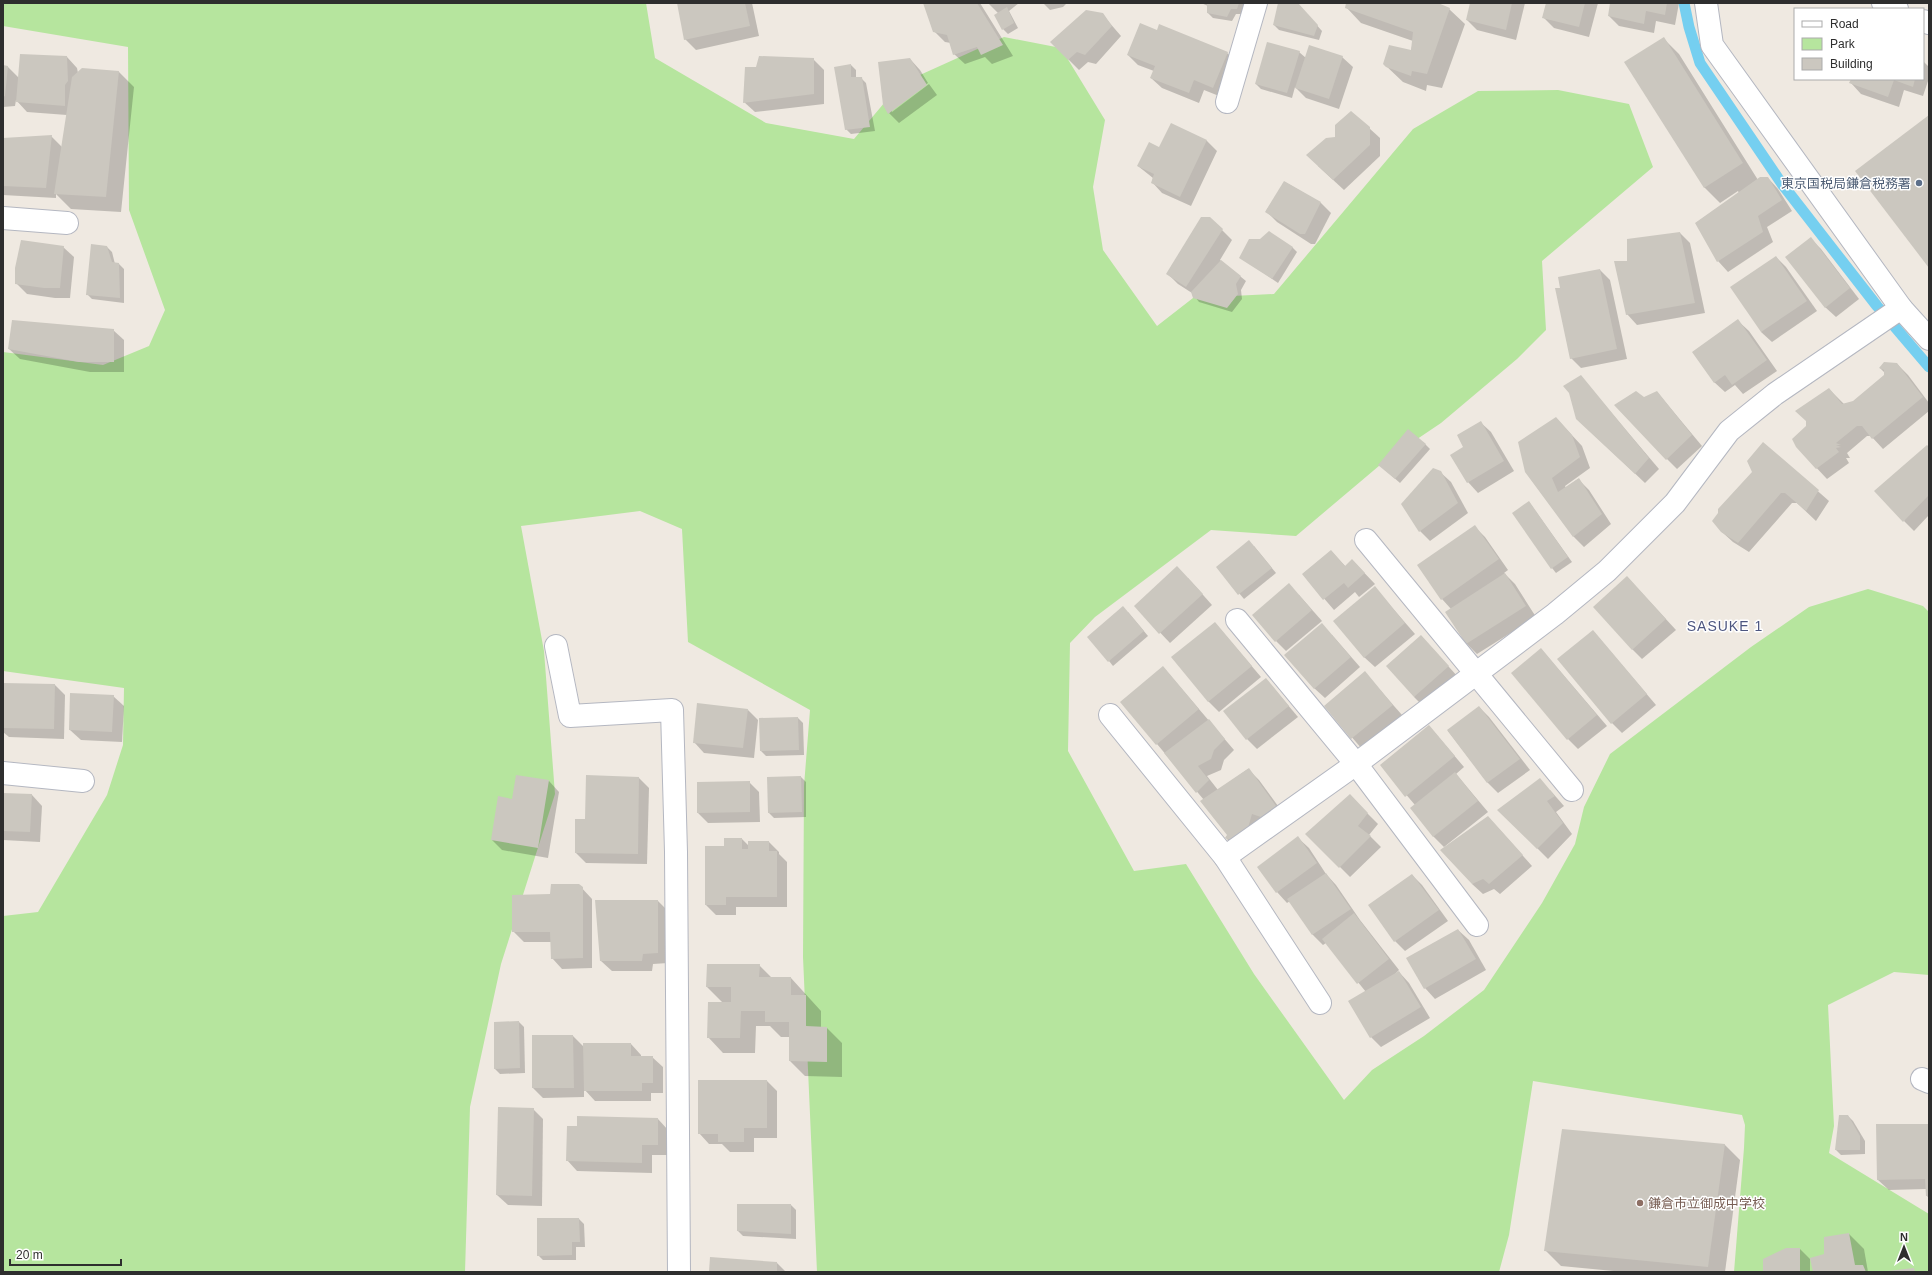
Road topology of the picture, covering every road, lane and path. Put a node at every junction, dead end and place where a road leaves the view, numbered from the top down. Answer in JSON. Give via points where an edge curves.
{"nodes":[{"id":1,"x":1256,"y":3,"type":"edge"},
{"id":2,"x":1706,"y":3,"type":"edge"},
{"id":3,"x":1883,"y":3,"type":"edge"},
{"id":4,"x":1894,"y":8,"type":"edge"},
{"id":5,"x":1227,"y":102,"type":"dead end"},
{"id":6,"x":3,"y":218,"type":"edge"},
{"id":7,"x":67,"y":223,"type":"dead end"},
{"id":8,"x":1901,"y":308,"type":"junction"},
{"id":9,"x":1929,"y":339,"type":"edge"},
{"id":10,"x":1366,"y":540,"type":"dead end"},
{"id":11,"x":1237,"y":620,"type":"dead end"},
{"id":12,"x":556,"y":646,"type":"dead end"},
{"id":13,"x":1476,"y":673,"type":"junction"},
{"id":14,"x":1110,"y":715,"type":"dead end"},
{"id":15,"x":1356,"y":764,"type":"junction"},
{"id":16,"x":3,"y":772,"type":"edge"},
{"id":17,"x":82,"y":781,"type":"dead end"},
{"id":18,"x":1572,"y":790,"type":"dead end"},
{"id":19,"x":1225,"y":857,"type":"junction"},
{"id":20,"x":1477,"y":925,"type":"dead end"},
{"id":21,"x":1320,"y":1003,"type":"dead end"},
{"id":22,"x":679,"y":1272,"type":"edge"}],
"edges":[{"from":1,"to":5,"type":"street"},
{"from":2,"to":8,"type":"street","via":[[1712,45]]},
{"from":3,"to":4,"type":"street"},
{"from":6,"to":7,"type":"street"},
{"from":8,"to":9,"type":"street"},
{"from":8,"to":13,"type":"street","via":[[1775,394],[1729,431],[1675,503],[1607,571]]},
{"from":10,"to":13,"type":"street"},
{"from":11,"to":15,"type":"street"},
{"from":12,"to":22,"type":"street","via":[[570,716],[672,710],[676,852]]},
{"from":13,"to":15,"type":"street"},
{"from":13,"to":18,"type":"street"},
{"from":14,"to":19,"type":"street"},
{"from":15,"to":19,"type":"street"},
{"from":15,"to":20,"type":"street"},
{"from":16,"to":17,"type":"street"},
{"from":19,"to":21,"type":"street"}]}
